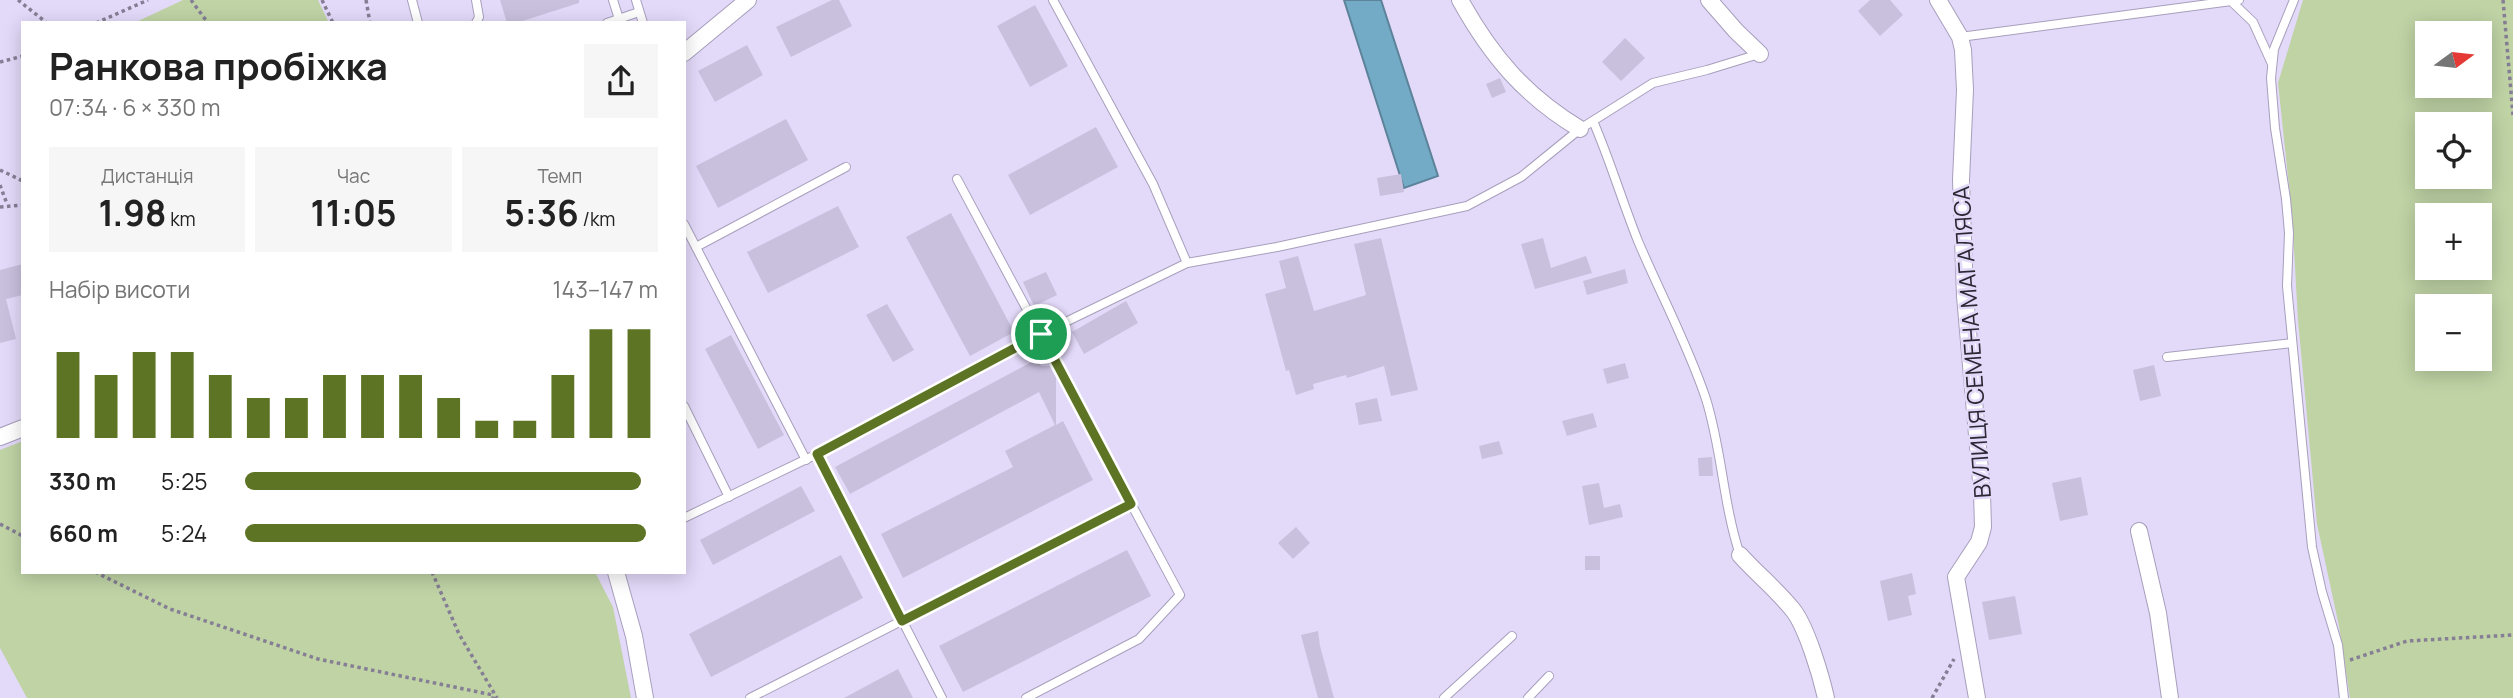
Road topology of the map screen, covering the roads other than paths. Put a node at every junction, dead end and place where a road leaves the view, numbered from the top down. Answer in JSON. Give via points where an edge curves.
{"nodes":[{"id":1,"x":412,"y":0,"type":"edge"},
{"id":2,"x":476,"y":0,"type":"edge"},
{"id":3,"x":613,"y":0,"type":"edge"},
{"id":4,"x":636,"y":0,"type":"edge"},
{"id":5,"x":748,"y":0,"type":"edge"},
{"id":6,"x":1053,"y":0,"type":"edge"},
{"id":7,"x":1460,"y":0,"type":"edge"},
{"id":8,"x":1709,"y":0,"type":"edge"},
{"id":9,"x":1938,"y":0,"type":"edge"},
{"id":10,"x":2294,"y":0,"type":"edge"},
{"id":11,"x":2236,"y":1,"type":"edge"},
{"id":12,"x":639,"y":12,"type":"junction"},
{"id":13,"x":619,"y":19,"type":"junction"},
{"id":14,"x":417,"y":21,"type":"edge"},
{"id":15,"x":477,"y":21,"type":"edge"},
{"id":16,"x":613,"y":21,"type":"edge"},
{"id":17,"x":642,"y":21,"type":"edge"},
{"id":18,"x":1960,"y":37,"type":"junction"},
{"id":19,"x":686,"y":51,"type":"edge"},
{"id":20,"x":1760,"y":54,"type":"joint"},
{"id":21,"x":2272,"y":65,"type":"junction"},
{"id":22,"x":1586,"y":125,"type":"junction"},
{"id":23,"x":846,"y":167,"type":"dead end"},
{"id":24,"x":957,"y":179,"type":"dead end"},
{"id":25,"x":686,"y":229,"type":"edge"},
{"id":26,"x":696,"y":247,"type":"junction"},
{"id":27,"x":1187,"y":263,"type":"junction"},
{"id":28,"x":1041,"y":334,"type":"junction"},
{"id":29,"x":2292,"y":343,"type":"junction"},
{"id":30,"x":2167,"y":358,"type":"dead end"},
{"id":31,"x":686,"y":411,"type":"edge"},
{"id":32,"x":21,"y":429,"type":"edge"},
{"id":33,"x":0,"y":437,"type":"edge"},
{"id":34,"x":817,"y":454,"type":"junction"},
{"id":35,"x":806,"y":460,"type":"junction"},
{"id":36,"x":729,"y":497,"type":"junction"},
{"id":37,"x":1131,"y":504,"type":"junction"},
{"id":38,"x":686,"y":518,"type":"edge"},
{"id":39,"x":2139,"y":531,"type":"dead end"},
{"id":40,"x":1740,"y":555,"type":"joint"},
{"id":41,"x":617,"y":574,"type":"edge"},
{"id":42,"x":902,"y":621,"type":"junction"},
{"id":43,"x":1512,"y":636,"type":"dead end"},
{"id":44,"x":1549,"y":676,"type":"dead end"},
{"id":45,"x":645,"y":698,"type":"edge"},
{"id":46,"x":750,"y":698,"type":"edge"},
{"id":47,"x":942,"y":698,"type":"edge"},
{"id":48,"x":1026,"y":698,"type":"edge"},
{"id":49,"x":1444,"y":698,"type":"edge"},
{"id":50,"x":1528,"y":698,"type":"edge"},
{"id":51,"x":1826,"y":698,"type":"edge"},
{"id":52,"x":1977,"y":698,"type":"edge"},
{"id":53,"x":2170,"y":698,"type":"edge"},
{"id":54,"x":2344,"y":698,"type":"edge"}],
"edges":[{"from":1,"to":14,"type":"lane"},
{"from":2,"to":15,"type":"lane"},
{"from":3,"to":13,"type":"lane"},
{"from":4,"to":12,"type":"lane"},
{"from":5,"to":19,"type":"street"},
{"from":6,"to":27,"type":"lane","via":[[1153,184]]},
{"from":7,"to":22,"type":"street","via":[[1481,37],[1511,74],[1551,112]]},
{"from":8,"to":20,"type":"street"},
{"from":9,"to":18,"type":"street"},
{"from":10,"to":21,"type":"lane"},
{"from":11,"to":18,"type":"lane"},
{"from":11,"to":21,"type":"lane","via":[[2253,22]]},
{"from":12,"to":13,"type":"lane"},
{"from":12,"to":17,"type":"lane"},
{"from":13,"to":16,"type":"lane"},
{"from":18,"to":52,"type":"street","name":"ВУЛИЦЯ СЕМЕНА МАГАЛЯСА","via":[[1965,90],[1961,180],[1965,296],[1983,527],[1979,542],[1956,577]]},
{"from":20,"to":22,"type":"lane","via":[[1653,83]]},
{"from":21,"to":29,"type":"lane","via":[[2289,233]]},
{"from":22,"to":27,"type":"lane","via":[[1521,177],[1468,206]]},
{"from":22,"to":40,"type":"lane","via":[[1612,165],[1637,238],[1705,396],[1716,434],[1729,523]]},
{"from":23,"to":26,"type":"lane"},
{"from":24,"to":28,"type":"lane"},
{"from":25,"to":26,"type":"lane"},
{"from":26,"to":35,"type":"lane"},
{"from":27,"to":28,"type":"lane"},
{"from":28,"to":34,"type":"lane"},
{"from":28,"to":37,"type":"lane"},
{"from":29,"to":30,"type":"lane"},
{"from":29,"to":54,"type":"lane","via":[[2312,547],[2338,645]]},
{"from":31,"to":36,"type":"lane"},
{"from":32,"to":33,"type":"street"},
{"from":34,"to":35,"type":"lane"},
{"from":34,"to":42,"type":"lane"},
{"from":35,"to":36,"type":"lane"},
{"from":36,"to":38,"type":"lane"},
{"from":37,"to":42,"type":"lane"},
{"from":37,"to":48,"type":"lane","via":[[1180,595],[1139,639]]},
{"from":39,"to":53,"type":"street","via":[[2158,613]]},
{"from":40,"to":51,"type":"street","via":[[1796,613]]},
{"from":41,"to":45,"type":"street"},
{"from":42,"to":46,"type":"lane"},
{"from":42,"to":47,"type":"lane"},
{"from":43,"to":49,"type":"lane"},
{"from":44,"to":50,"type":"lane"}]}
